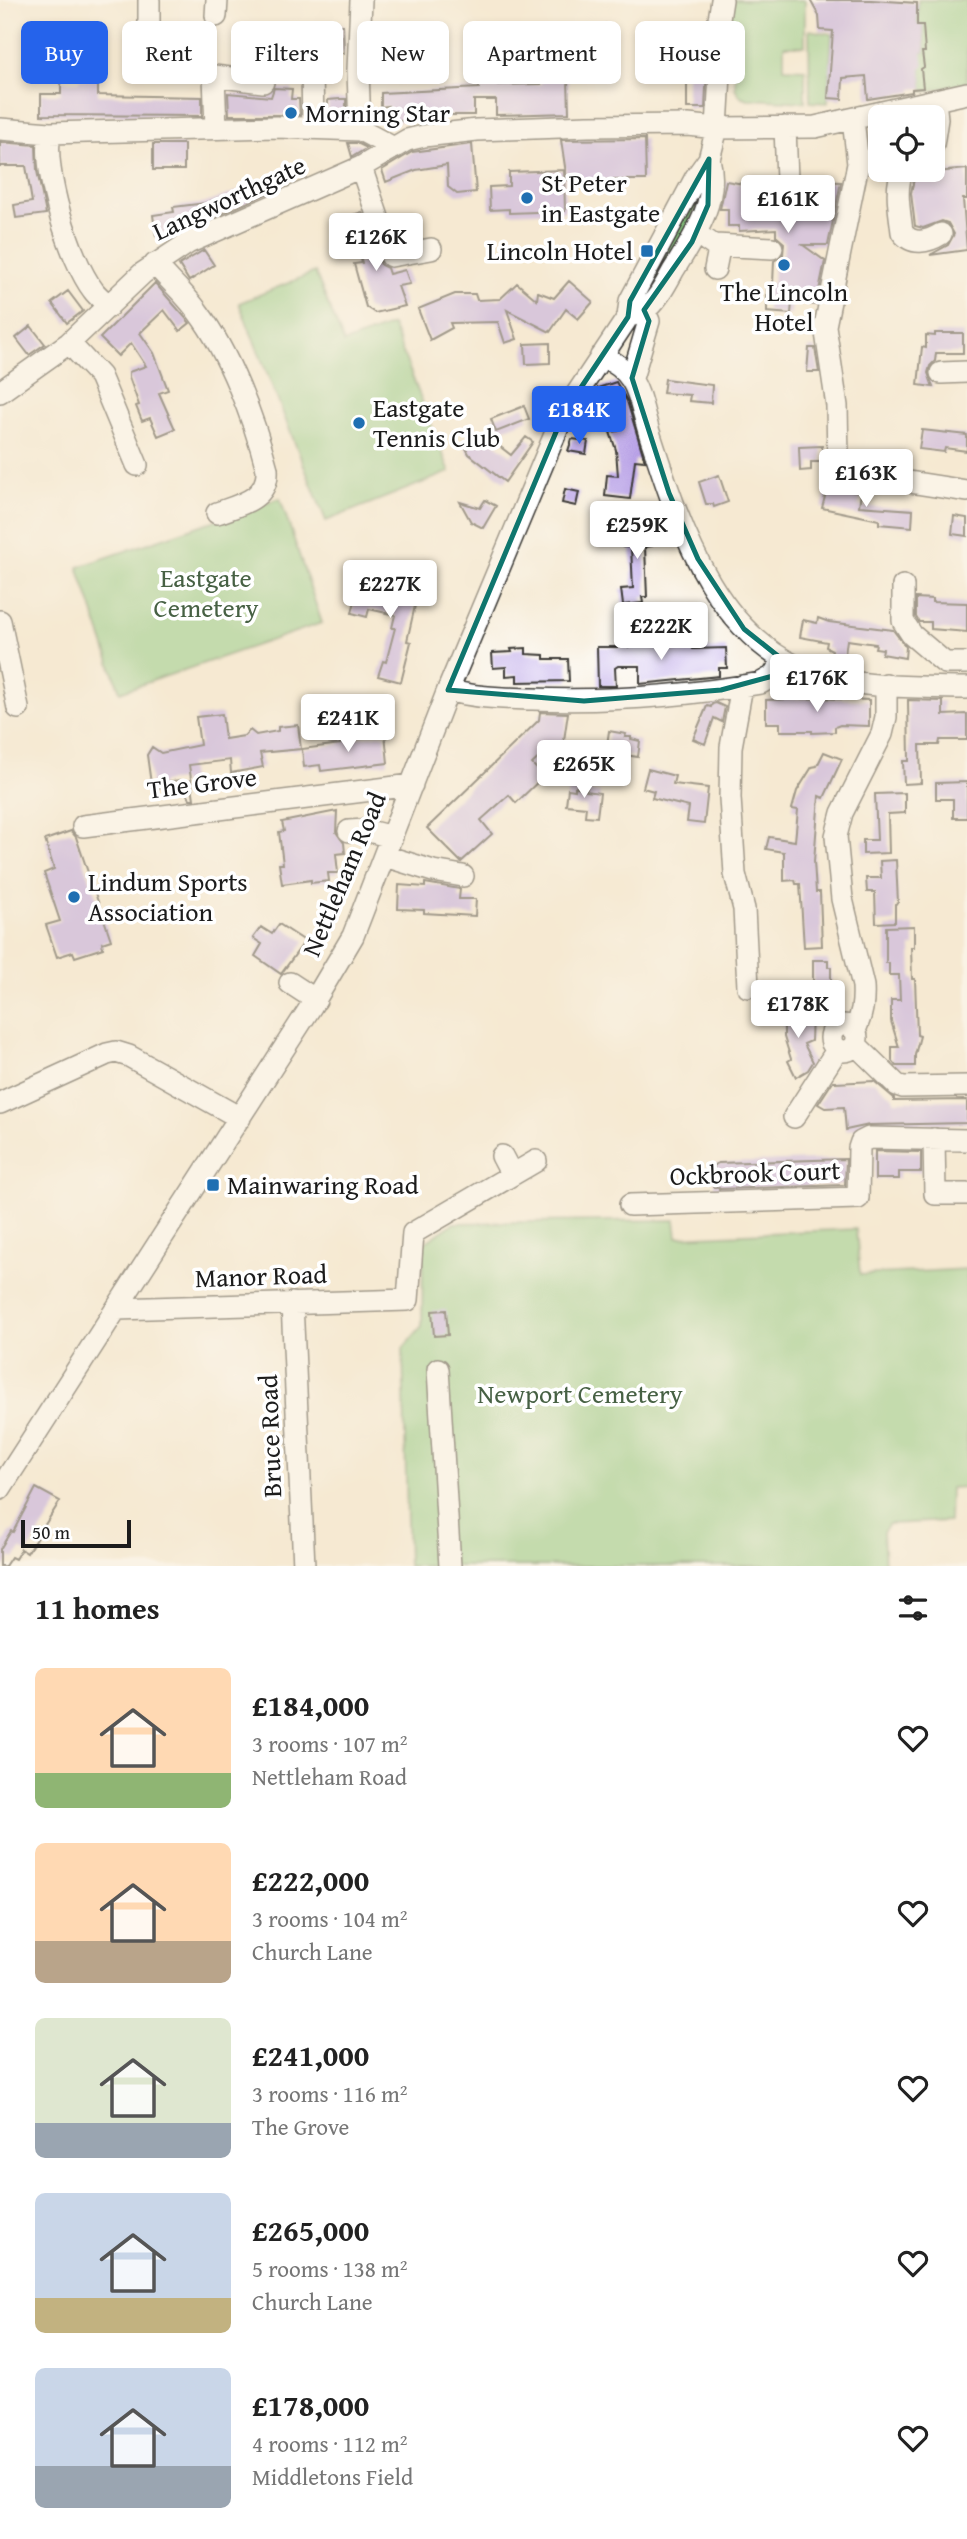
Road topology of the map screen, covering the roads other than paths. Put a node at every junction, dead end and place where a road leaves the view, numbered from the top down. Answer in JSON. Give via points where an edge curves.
{"nodes":[{"id":1,"x":149,"y":0,"type":"edge"},
{"id":2,"x":361,"y":0,"type":"edge"},
{"id":3,"x":722,"y":0,"type":"edge"},
{"id":4,"x":149,"y":21,"type":"edge"},
{"id":5,"x":231,"y":78,"type":"edge"},
{"id":6,"x":312,"y":84,"type":"edge"},
{"id":7,"x":967,"y":93,"type":"edge"},
{"id":8,"x":935,"y":100,"type":"junction"},
{"id":9,"x":936,"y":105,"type":"edge"},
{"id":10,"x":853,"y":119,"type":"junction"},
{"id":11,"x":785,"y":127,"type":"junction"},
{"id":12,"x":216,"y":128,"type":"junction"},
{"id":13,"x":313,"y":128,"type":"junction"},
{"id":14,"x":717,"y":128,"type":"junction"},
{"id":15,"x":0,"y":129,"type":"edge"},
{"id":16,"x":360,"y":130,"type":"junction"},
{"id":17,"x":50,"y":133,"type":"junction"},
{"id":18,"x":394,"y":148,"type":"junction"},
{"id":19,"x":709,"y":159,"type":"junction"},
{"id":20,"x":361,"y":167,"type":"junction"},
{"id":21,"x":787,"y":180,"type":"dead end"},
{"id":22,"x":899,"y":182,"type":"edge"},
{"id":23,"x":941,"y":234,"type":"dead end"},
{"id":24,"x":696,"y":235,"type":"junction"},
{"id":25,"x":715,"y":244,"type":"junction"},
{"id":26,"x":772,"y":248,"type":"dead end"},
{"id":27,"x":431,"y":249,"type":"dead end"},
{"id":28,"x":155,"y":264,"type":"junction"},
{"id":29,"x":715,"y":269,"type":"dead end"},
{"id":30,"x":109,"y":306,"type":"junction"},
{"id":31,"x":636,"y":313,"type":"junction"},
{"id":32,"x":69,"y":343,"type":"junction"},
{"id":33,"x":601,"y":356,"type":"junction"},
{"id":34,"x":967,"y":372,"type":"edge"},
{"id":35,"x":941,"y":373,"type":"dead end"},
{"id":36,"x":632,"y":378,"type":"junction"},
{"id":37,"x":0,"y":392,"type":"edge"},
{"id":38,"x":137,"y":465,"type":"dead end"},
{"id":39,"x":967,"y":491,"type":"edge"},
{"id":40,"x":217,"y":513,"type":"dead end"},
{"id":41,"x":903,"y":586,"type":"dead end"},
{"id":42,"x":0,"y":621,"type":"edge"},
{"id":43,"x":945,"y":652,"type":"junction"},
{"id":44,"x":783,"y":660,"type":"junction"},
{"id":45,"x":967,"y":663,"type":"edge"},
{"id":46,"x":886,"y":684,"type":"junction"},
{"id":47,"x":742,"y":686,"type":"junction"},
{"id":48,"x":946,"y":687,"type":"junction"},
{"id":49,"x":967,"y":688,"type":"edge"},
{"id":50,"x":447,"y":691,"type":"junction"},
{"id":51,"x":18,"y":708,"type":"dead end"},
{"id":52,"x":412,"y":785,"type":"junction"},
{"id":53,"x":83,"y":826,"type":"dead end"},
{"id":54,"x":349,"y":831,"type":"dead end"},
{"id":55,"x":389,"y":846,"type":"junction"},
{"id":56,"x":463,"y":876,"type":"dead end"},
{"id":57,"x":290,"y":983,"type":"dead end"},
{"id":58,"x":748,"y":987,"type":"dead end"},
{"id":59,"x":316,"y":1000,"type":"junction"},
{"id":60,"x":849,"y":1041,"type":"junction"},
{"id":61,"x":967,"y":1086,"type":"edge"},
{"id":62,"x":0,"y":1103,"type":"edge"},
{"id":63,"x":794,"y":1117,"type":"dead end"},
{"id":64,"x":240,"y":1118,"type":"junction"},
{"id":65,"x":934,"y":1139,"type":"junction"},
{"id":66,"x":967,"y":1140,"type":"edge"},
{"id":67,"x":536,"y":1161,"type":"dead end"},
{"id":68,"x":967,"y":1194,"type":"edge"},
{"id":69,"x":630,"y":1205,"type":"dead end"},
{"id":70,"x":292,"y":1303,"type":"junction"},
{"id":71,"x":117,"y":1309,"type":"junction"},
{"id":72,"x":438,"y":1369,"type":"dead end"},
{"id":73,"x":0,"y":1489,"type":"edge"},
{"id":74,"x":304,"y":1566,"type":"edge"},
{"id":75,"x":450,"y":1566,"type":"edge"}],
"edges":[{"from":1,"to":4,"type":"street"},
{"from":2,"to":16,"type":"street"},
{"from":3,"to":14,"type":"street"},
{"from":5,"to":12,"type":"street","via":[[214,76]]},
{"from":6,"to":13,"type":"street"},
{"from":7,"to":8,"type":"street","name":"Langworthgate"},
{"from":8,"to":9,"type":"street"},
{"from":8,"to":10,"type":"street","name":"Langworthgate"},
{"from":10,"to":11,"type":"street","name":"Langworthgate","via":[[815,127]]},
{"from":10,"to":39,"type":"street","via":[[858,164],[825,326],[837,406],[838,459],[841,468],[858,474]]},
{"from":11,"to":14,"type":"street","name":"Langworthgate"},
{"from":11,"to":21,"type":"street"},
{"from":12,"to":13,"type":"street"},
{"from":12,"to":17,"type":"street"},
{"from":13,"to":16,"type":"street"},
{"from":14,"to":18,"type":"street","name":"Langworthgate","via":[[601,125],[477,130],[424,136]]},
{"from":14,"to":19,"type":"street"},
{"from":15,"to":17,"type":"street"},
{"from":16,"to":18,"type":"street"},
{"from":17,"to":30,"type":"street","via":[[52,181],[65,231],[89,283]]},
{"from":18,"to":20,"type":"street","name":"Langworthgate"},
{"from":19,"to":24,"type":"street","via":[[708,205]]},
{"from":19,"to":31,"type":"street","via":[[630,301]]},
{"from":20,"to":27,"type":"street","via":[[391,256]]},
{"from":20,"to":28,"type":"street","name":"Langworthgate","via":[[188,243]]},
{"from":22,"to":23,"type":"street","via":[[902,232],[921,242]]},
{"from":24,"to":25,"type":"street"},
{"from":24,"to":31,"type":"street","via":[[656,297]]},
{"from":25,"to":26,"type":"street"},
{"from":25,"to":29,"type":"street","via":[[719,249]]},
{"from":28,"to":30,"type":"street","name":"Langworthgate"},
{"from":28,"to":40,"type":"street","via":[[213,315],[267,469],[264,489],[247,503]]},
{"from":30,"to":32,"type":"street","name":"Langworthgate"},
{"from":31,"to":33,"type":"street","name":"Nettleham Road"},
{"from":31,"to":36,"type":"street","via":[[649,321]]},
{"from":32,"to":37,"type":"street","name":"Langworthgate"},
{"from":32,"to":38,"type":"street","via":[[100,376]]},
{"from":33,"to":36,"type":"street"},
{"from":33,"to":50,"type":"street","name":"Nettleham Road","via":[[564,414]]},
{"from":34,"to":35,"type":"street"},
{"from":36,"to":44,"type":"street","via":[[669,493],[698,559],[727,608],[759,644]]},
{"from":41,"to":43,"type":"street","via":[[903,621],[912,635]]},
{"from":42,"to":51,"type":"street"},
{"from":43,"to":45,"type":"street"},
{"from":43,"to":48,"type":"street"},
{"from":44,"to":46,"type":"street","via":[[827,677]]},
{"from":44,"to":47,"type":"street","via":[[768,680]]},
{"from":46,"to":48,"type":"street"},
{"from":46,"to":60,"type":"street","via":[[882,734],[842,813],[836,836],[842,899],[863,986],[861,1018]]},
{"from":47,"to":50,"type":"street","via":[[584,702]]},
{"from":47,"to":58,"type":"street","via":[[731,747],[730,798]]},
{"from":48,"to":49,"type":"street"},
{"from":50,"to":52,"type":"street","name":"Nettleham Road"},
{"from":52,"to":53,"type":"street","name":"The Grove"},
{"from":52,"to":55,"type":"street","name":"Nettleham Road"},
{"from":54,"to":55,"type":"street","via":[[365,830]]},
{"from":55,"to":56,"type":"street","via":[[433,871]]},
{"from":55,"to":59,"type":"street","name":"Nettleham Road","via":[[353,936]]},
{"from":57,"to":59,"type":"street"},
{"from":59,"to":64,"type":"street","name":"Nettleham Road"},
{"from":60,"to":61,"type":"street","via":[[897,1085]]},
{"from":60,"to":63,"type":"street"},
{"from":62,"to":64,"type":"street","via":[[116,1052]]},
{"from":64,"to":71,"type":"street","name":"Nettleham Road"},
{"from":65,"to":66,"type":"street"},
{"from":65,"to":68,"type":"street","via":[[935,1194]]},
{"from":65,"to":69,"type":"street","name":"Ockbrook Court","via":[[869,1138],[862,1142],[859,1198]]},
{"from":67,"to":70,"type":"street","name":"Manor Road","via":[[507,1166],[413,1233],[408,1300]]},
{"from":70,"to":71,"type":"street","name":"Manor Road"},
{"from":70,"to":74,"type":"street","name":"Bruce Road"},
{"from":71,"to":73,"type":"street","name":"Nettleham Road"},
{"from":72,"to":75,"type":"street"}]}
